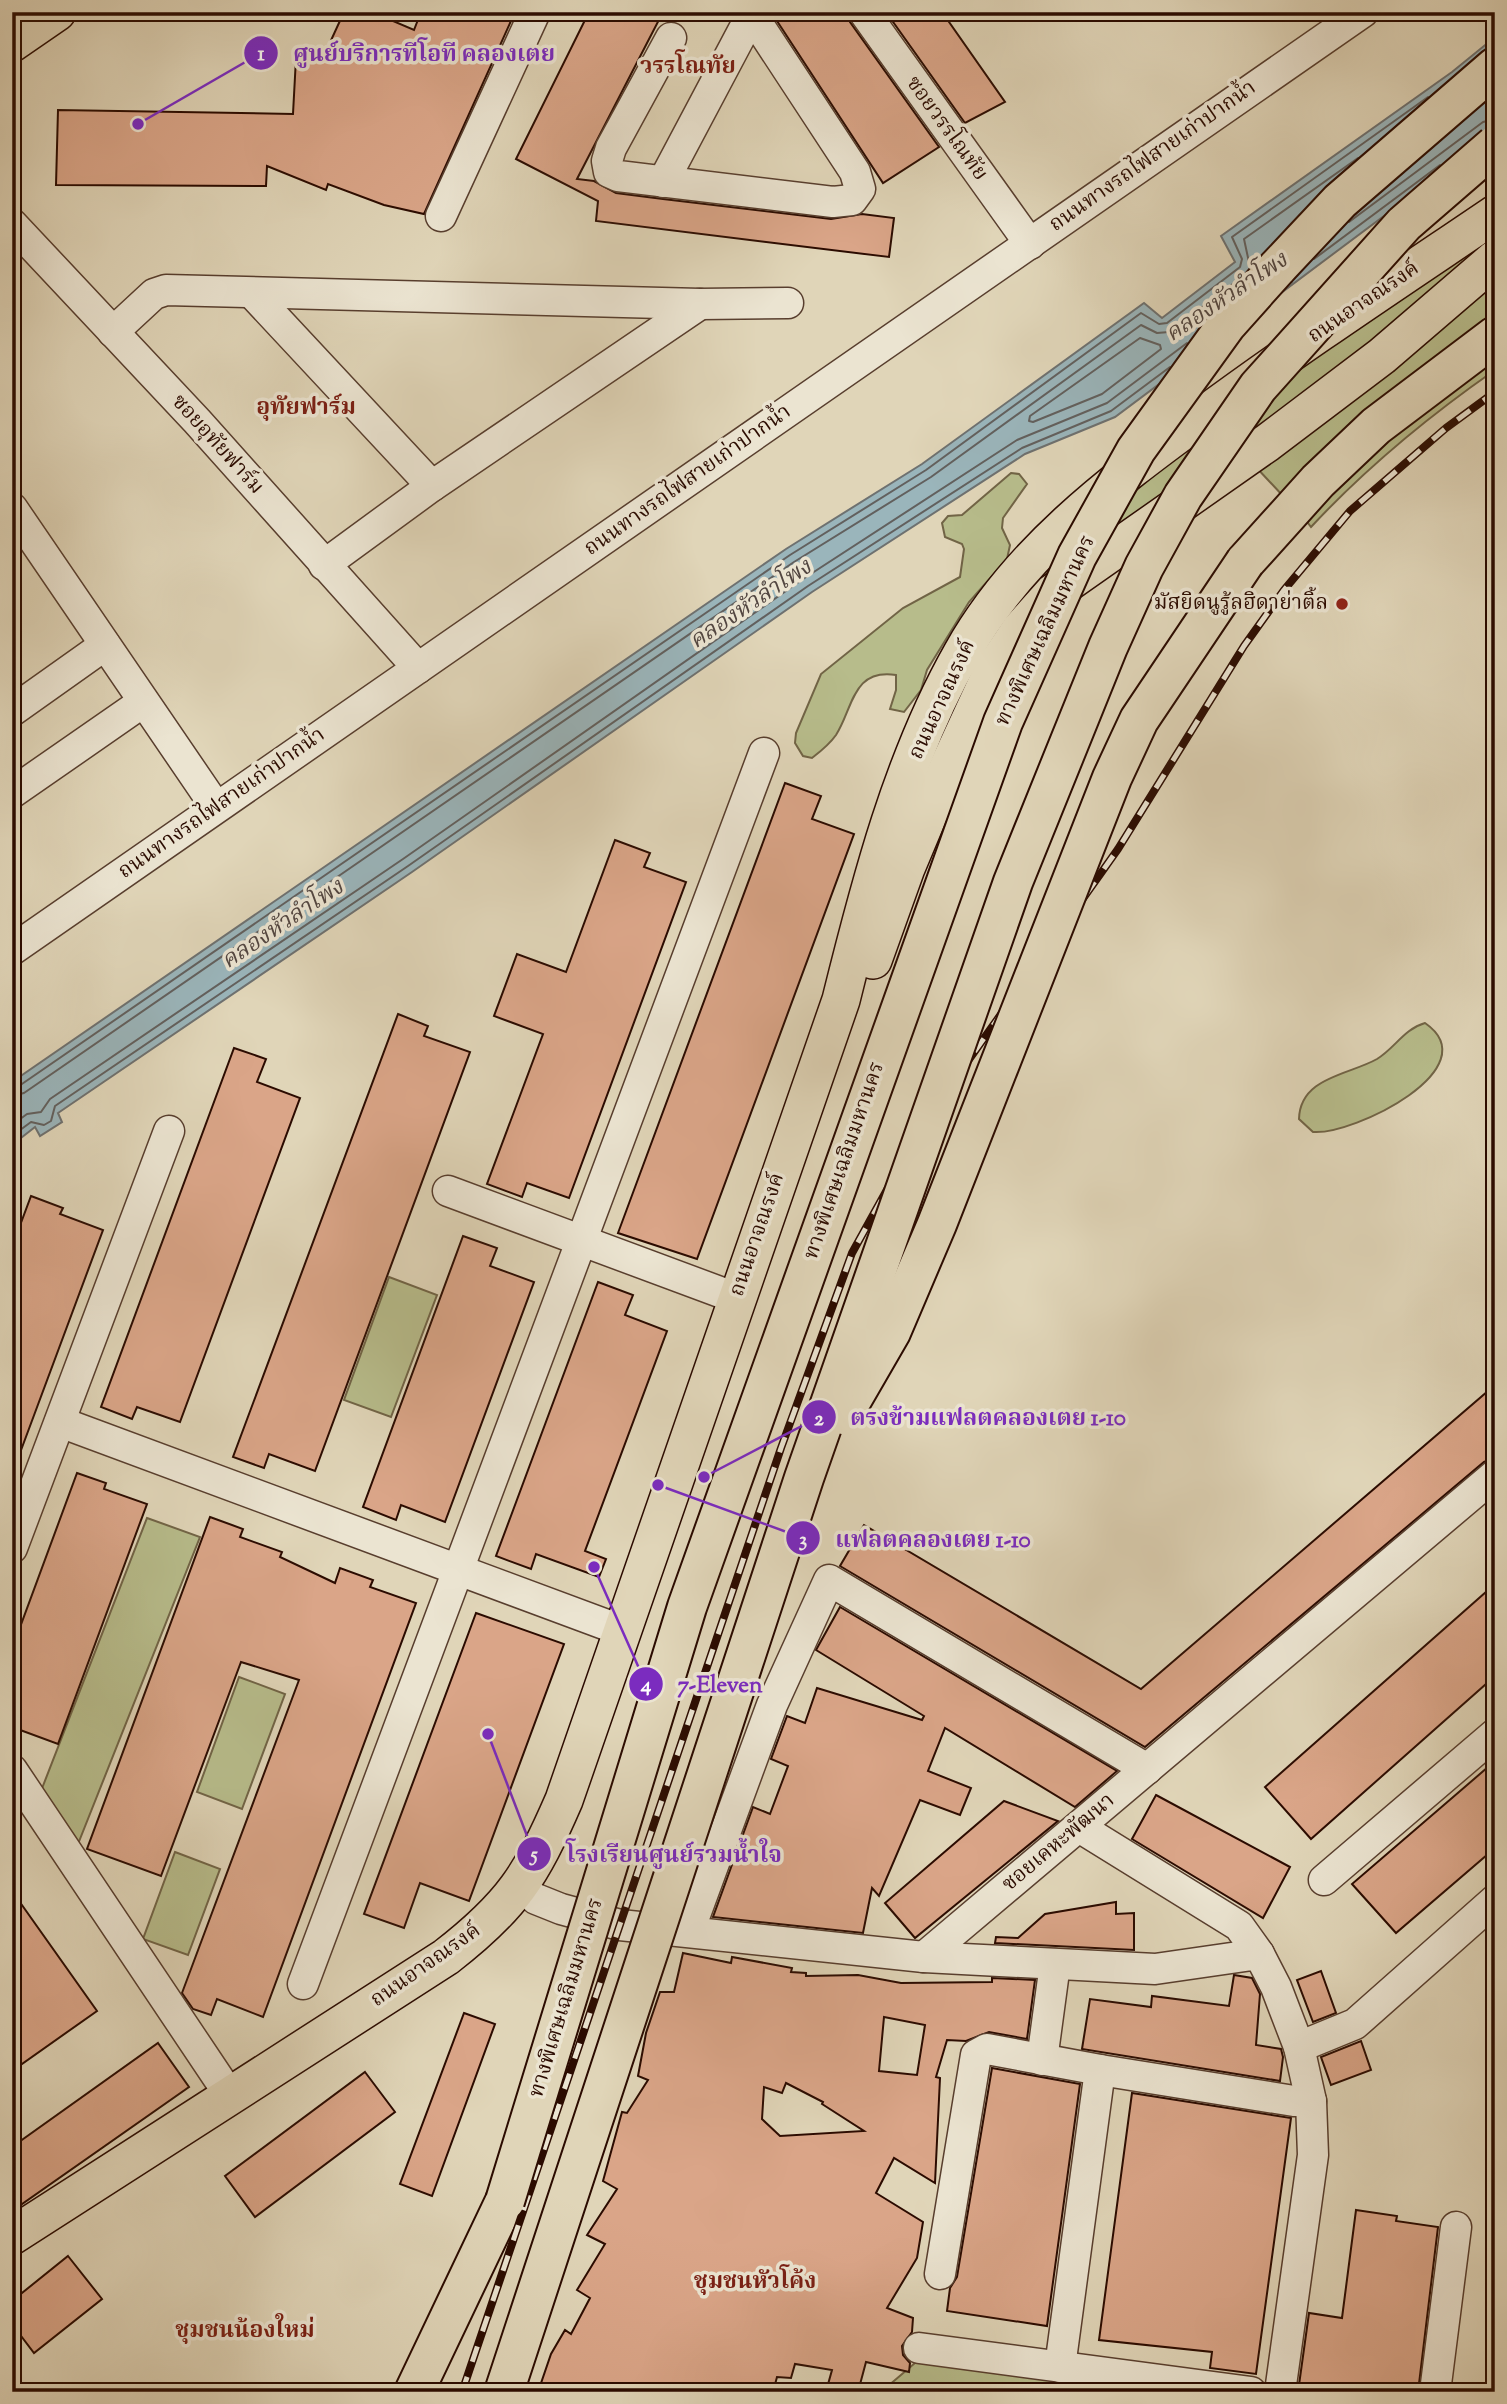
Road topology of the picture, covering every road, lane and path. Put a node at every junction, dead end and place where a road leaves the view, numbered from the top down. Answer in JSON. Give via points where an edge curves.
{"nodes":[{"id":1,"x":57,"y":12,"type":"edge"},
{"id":2,"x":535,"y":12,"type":"edge"},
{"id":3,"x":864,"y":12,"type":"edge"},
{"id":4,"x":1363,"y":12,"type":"edge"},
{"id":5,"x":751,"y":13,"type":"edge"},
{"id":6,"x":671,"y":38,"type":"dead end"},
{"id":7,"x":12,"y":43,"type":"edge"},
{"id":8,"x":1495,"y":67,"type":"edge"},
{"id":9,"x":1495,"y":145,"type":"edge"},
{"id":10,"x":663,"y":182,"type":"junction"},
{"id":11,"x":1495,"y":214,"type":"edge"},
{"id":12,"x":441,"y":216,"type":"dead end"},
{"id":13,"x":12,"y":224,"type":"edge"},
{"id":14,"x":1030,"y":244,"type":"junction"},
{"id":15,"x":1495,"y":259,"type":"edge"},
{"id":16,"x":252,"y":293,"type":"junction"},
{"id":17,"x":788,"y":303,"type":"dead end"},
{"id":18,"x":700,"y":304,"type":"junction"},
{"id":19,"x":113,"y":332,"type":"junction"},
{"id":20,"x":1495,"y":336,"type":"edge"},
{"id":21,"x":432,"y":486,"type":"junction"},
{"id":22,"x":12,"y":508,"type":"edge"},
{"id":23,"x":324,"y":565,"type":"junction"},
{"id":24,"x":105,"y":645,"type":"junction"},
{"id":25,"x":418,"y":668,"type":"junction"},
{"id":26,"x":143,"y":702,"type":"junction"},
{"id":27,"x":12,"y":711,"type":"edge"},
{"id":28,"x":764,"y":753,"type":"dead end"},
{"id":29,"x":12,"y":793,"type":"edge"},
{"id":30,"x":216,"y":807,"type":"junction"},
{"id":31,"x":12,"y":950,"type":"edge"},
{"id":32,"x":169,"y":1131,"type":"dead end"},
{"id":33,"x":448,"y":1191,"type":"dead end"},
{"id":34,"x":582,"y":1241,"type":"junction"},
{"id":35,"x":746,"y":1301,"type":"junction"},
{"id":36,"x":60,"y":1422,"type":"junction"},
{"id":37,"x":1495,"y":1475,"type":"edge"},
{"id":38,"x":804,"y":1478,"type":"junction"},
{"id":39,"x":12,"y":1548,"type":"edge"},
{"id":40,"x":458,"y":1570,"type":"junction"},
{"id":41,"x":623,"y":1631,"type":"junction"},
{"id":42,"x":1495,"y":1734,"type":"edge"},
{"id":43,"x":1147,"y":1769,"type":"junction"},
{"id":44,"x":12,"y":1770,"type":"edge"},
{"id":45,"x":1079,"y":1827,"type":"junction"},
{"id":46,"x":1324,"y":1880,"type":"dead end"},
{"id":47,"x":527,"y":1895,"type":"junction"},
{"id":48,"x":1495,"y":1900,"type":"edge"},
{"id":49,"x":689,"y":1931,"type":"junction"},
{"id":50,"x":1259,"y":1954,"type":"junction"},
{"id":51,"x":924,"y":1957,"type":"junction"},
{"id":52,"x":1055,"y":1964,"type":"junction"},
{"id":53,"x":303,"y":1984,"type":"dead end"},
{"id":54,"x":1299,"y":2048,"type":"junction"},
{"id":55,"x":1042,"y":2060,"type":"junction"},
{"id":56,"x":1100,"y":2070,"type":"junction"},
{"id":57,"x":229,"y":2094,"type":"junction"},
{"id":58,"x":1311,"y":2101,"type":"junction"},
{"id":59,"x":505,"y":2201,"type":"junction"},
{"id":60,"x":1456,"y":2227,"type":"dead end"},
{"id":61,"x":12,"y":2236,"type":"edge"},
{"id":62,"x":12,"y":2260,"type":"edge"},
{"id":63,"x":940,"y":2274,"type":"dead end"},
{"id":64,"x":919,"y":2348,"type":"dead end"},
{"id":65,"x":1060,"y":2367,"type":"junction"},
{"id":66,"x":414,"y":2392,"type":"edge"},
{"id":67,"x":438,"y":2392,"type":"edge"},
{"id":68,"x":504,"y":2392,"type":"edge"},
{"id":69,"x":1251,"y":2392,"type":"edge"},
{"id":70,"x":1280,"y":2392,"type":"edge"},
{"id":71,"x":1435,"y":2392,"type":"edge"}],
"edges":[{"from":1,"to":7,"type":"main road"},
{"from":2,"to":12,"type":"street"},
{"from":3,"to":14,"type":"street","name":"ซอยวรรโณทัย"},
{"from":4,"to":14,"type":"street","name":"ถนนทางรถไฟสายเก่าปากน้ำ"},
{"from":5,"to":10,"type":"street"},
{"from":5,"to":10,"type":"street","via":[[855,172],[857,195],[833,202]]},
{"from":6,"to":10,"type":"street","via":[[607,161],[609,172],[618,176]]},
{"from":8,"to":59,"type":"highway","name":"ทางพิเศษเฉลิมมหานคร","bridge":true,"via":[[1340,201],[1227,324],[1136,450],[1054,604],[1003,722],[687,1607]]},
{"from":9,"to":38,"type":"highway","bridge":true,"via":[[1404,224],[1258,387],[1202,467],[1144,567],[1013,882]]},
{"from":11,"to":35,"type":"main road","name":"ถนนอาจณรงค์","via":[[1252,379],[1123,474],[1029,559],[995,603],[962,652],[918,749],[863,911],[841,1000]]},
{"from":13,"to":19,"type":"street","name":"ซอยอุทัยฟาร์ม"},
{"from":14,"to":25,"type":"street","name":"ถนนทางรถไฟสายเก่าปากน้ำ"},
{"from":15,"to":35,"type":"main road","name":"ถนนอาจณรงค์","via":[[1382,356],[1053,593],[1020,630],[993,670],[906,868]]},
{"from":16,"to":18,"type":"street"},
{"from":16,"to":19,"type":"street","via":[[166,290],[154,294]]},
{"from":16,"to":21,"type":"street"},
{"from":17,"to":18,"type":"street"},
{"from":18,"to":21,"type":"street"},
{"from":19,"to":23,"type":"street","name":"ซอยอุทัยฟาร์ม"},
{"from":20,"to":38,"type":"highway","bridge":true,"via":[[1376,426],[1318,481],[1245,562],[1139,720],[891,1332]]},
{"from":21,"to":23,"type":"street"},
{"from":22,"to":24,"type":"street"},
{"from":23,"to":25,"type":"street","name":"ซอยอุทัยฟาร์ม"},
{"from":24,"to":26,"type":"street"},
{"from":24,"to":27,"type":"street"},
{"from":25,"to":30,"type":"street","name":"ถนนทางรถไฟสายเก่าปากน้ำ"},
{"from":26,"to":29,"type":"street"},
{"from":26,"to":30,"type":"street"},
{"from":28,"to":34,"type":"street"},
{"from":30,"to":31,"type":"street","name":"ถนนทางรถไฟสายเก่าปากน้ำ"},
{"from":32,"to":36,"type":"street"},
{"from":33,"to":34,"type":"street"},
{"from":34,"to":35,"type":"street"},
{"from":34,"to":40,"type":"street"},
{"from":35,"to":41,"type":"main road","name":"ถนนอาจณรงค์"},
{"from":35,"to":47,"type":"main road","name":"ถนนอาจณรงค์","via":[[572,1830]]},
{"from":36,"to":39,"type":"street"},
{"from":36,"to":40,"type":"street"},
{"from":37,"to":43,"type":"street","name":"ซอยเคหะพัฒนา"},
{"from":38,"to":68,"type":"highway","bridge":true},
{"from":40,"to":41,"type":"street"},
{"from":40,"to":53,"type":"street"},
{"from":41,"to":47,"type":"main road","name":"ถนนอาจณรงค์"},
{"from":42,"to":46,"type":"street"},
{"from":43,"to":45,"type":"street","name":"ซอยเคหะพัฒนา"},
{"from":43,"to":49,"type":"street","via":[[830,1580],[772,1705]]},
{"from":44,"to":57,"type":"street"},
{"from":45,"to":50,"type":"street","via":[[1239,1926]]},
{"from":45,"to":51,"type":"street","name":"ซอยเคหะพัฒนา"},
{"from":47,"to":49,"type":"street","via":[[610,1923]]},
{"from":47,"to":57,"type":"main road","name":"ถนนอาจณรงค์","via":[[446,1956]]},
{"from":47,"to":62,"type":"main road","name":"ถนนอาจณรงค์","via":[[483,1947]]},
{"from":48,"to":54,"type":"street","via":[[1354,2024]]},
{"from":49,"to":51,"type":"street"},
{"from":50,"to":52,"type":"street","via":[[1155,1969]]},
{"from":50,"to":54,"type":"street"},
{"from":51,"to":52,"type":"street"},
{"from":52,"to":55,"type":"street"},
{"from":54,"to":58,"type":"street"},
{"from":55,"to":56,"type":"street"},
{"from":55,"to":63,"type":"street","via":[[987,2049],[974,2058]]},
{"from":56,"to":58,"type":"street"},
{"from":56,"to":65,"type":"street"},
{"from":57,"to":61,"type":"main road","name":"ถนนอาจณรงค์"},
{"from":58,"to":70,"type":"street","via":[[1313,2155]]},
{"from":59,"to":66,"type":"highway"},
{"from":59,"to":67,"type":"highway","name":"ทางพิเศษเฉลิมมหานคร"},
{"from":60,"to":71,"type":"street"},
{"from":64,"to":65,"type":"street"},
{"from":65,"to":69,"type":"street"}]}
